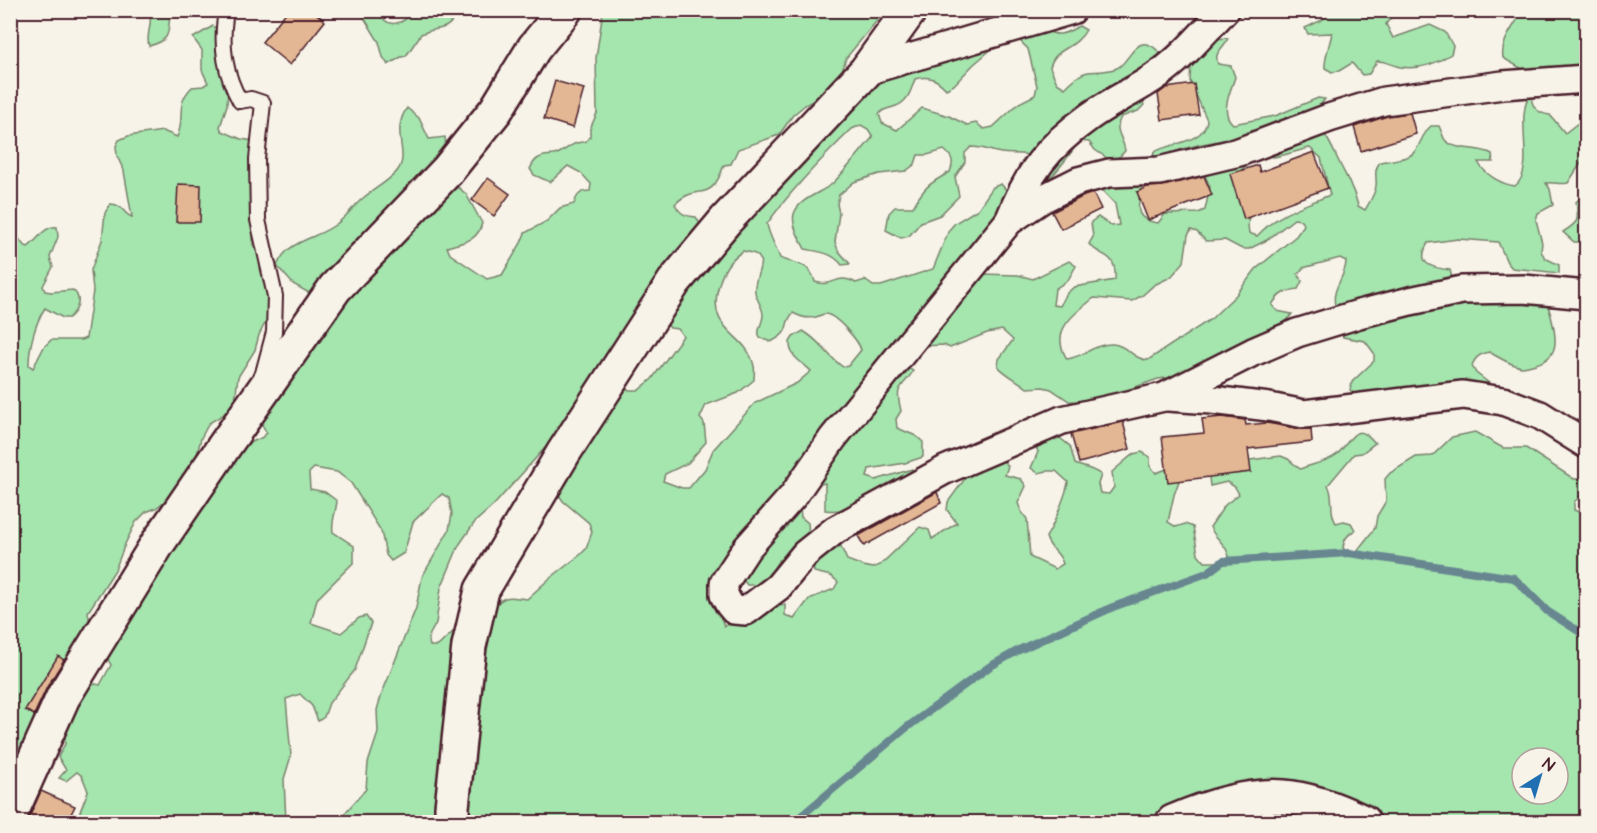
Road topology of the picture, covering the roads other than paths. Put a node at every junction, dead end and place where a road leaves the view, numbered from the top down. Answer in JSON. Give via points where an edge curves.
{"nodes":[{"id":1,"x":566,"y":10,"type":"edge"},
{"id":2,"x":910,"y":10,"type":"edge"},
{"id":3,"x":1072,"y":10,"type":"edge"},
{"id":4,"x":1225,"y":10,"type":"edge"},
{"id":5,"x":225,"y":17,"type":"dead end"},
{"id":6,"x":866,"y":71,"type":"junction"},
{"id":7,"x":1587,"y":79,"type":"edge"},
{"id":8,"x":1010,"y":221,"type":"junction"},
{"id":9,"x":1587,"y":295,"type":"edge"},
{"id":10,"x":1164,"y":397,"type":"junction"},
{"id":11,"x":256,"y":401,"type":"junction"},
{"id":12,"x":1587,"y":444,"type":"edge"},
{"id":13,"x":10,"y":815,"type":"edge"},
{"id":14,"x":452,"y":822,"type":"edge"},
{"id":15,"x":1173,"y":822,"type":"edge"},
{"id":16,"x":1363,"y":822,"type":"edge"}],
"edges":[{"from":1,"to":11,"type":"street","via":[[534,48],[496,110],[447,171],[334,288]]},
{"from":2,"to":6,"type":"street"},
{"from":3,"to":6,"type":"street"},
{"from":4,"to":8,"type":"street","via":[[1160,74],[1089,117],[1043,156],[1026,182]]},
{"from":5,"to":11,"type":"lane","via":[[224,63],[231,85],[240,102],[251,99],[263,103],[257,159],[258,220],[275,296],[274,332]]},
{"from":6,"to":14,"type":"street","via":[[726,220],[674,282],[564,452],[482,590],[470,646]]},
{"from":7,"to":8,"type":"street","via":[[1503,85],[1384,101],[1239,152],[1159,171],[1109,173],[1078,181]]},
{"from":8,"to":10,"type":"street","via":[[833,438],[793,496],[747,548],[724,583],[724,595],[734,610],[746,611],[778,586],[805,554],[835,530],[945,470],[1062,420]]},
{"from":9,"to":10,"type":"street","via":[[1524,289],[1462,290],[1410,301],[1297,333]]},
{"from":10,"to":12,"type":"street","via":[[1269,406],[1304,414],[1463,395],[1503,401],[1540,415]]},
{"from":11,"to":13,"type":"street","via":[[158,543],[63,697]]},
{"from":15,"to":16,"type":"street","via":[[1253,798],[1285,797],[1336,809]]}]}
